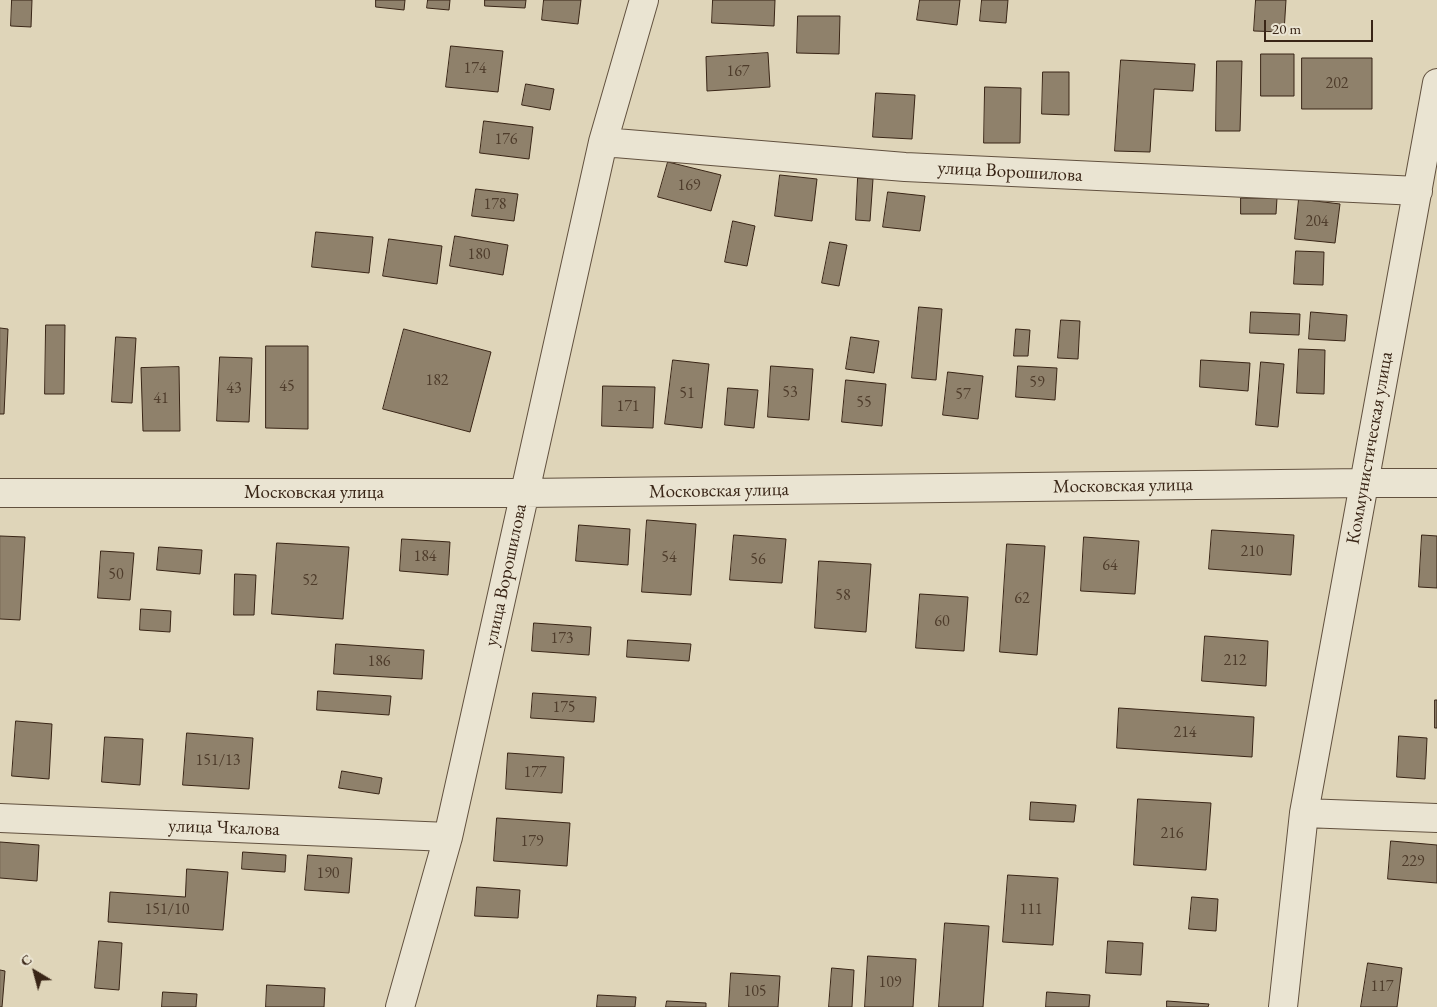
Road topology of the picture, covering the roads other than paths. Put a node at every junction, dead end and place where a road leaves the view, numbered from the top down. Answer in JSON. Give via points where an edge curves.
{"nodes":[{"id":1,"x":644,"y":0,"type":"edge"},
{"id":2,"x":1437,"y":83,"type":"edge"},
{"id":3,"x":603,"y":142,"type":"junction"},
{"id":4,"x":1418,"y":191,"type":"junction"},
{"id":5,"x":1364,"y":483,"type":"junction"},
{"id":6,"x":1437,"y":483,"type":"edge"},
{"id":7,"x":0,"y":493,"type":"edge"},
{"id":8,"x":524,"y":493,"type":"junction"},
{"id":9,"x":1304,"y":813,"type":"junction"},
{"id":10,"x":0,"y":818,"type":"edge"},
{"id":11,"x":1437,"y":818,"type":"edge"},
{"id":12,"x":448,"y":837,"type":"junction"},
{"id":13,"x":400,"y":1007,"type":"edge"},
{"id":14,"x":1283,"y":1007,"type":"edge"}],
"edges":[{"from":1,"to":3,"type":"street","name":"улица Ворошилова"},
{"from":2,"to":4,"type":"street","name":"Коммунистическая улица"},
{"from":3,"to":4,"type":"street","name":"улица Ворошилова","via":[[905,167]]},
{"from":3,"to":8,"type":"street","name":"улица Ворошилова"},
{"from":4,"to":5,"type":"street","name":"Коммунистическая улица"},
{"from":5,"to":6,"type":"street","name":"Московская улица"},
{"from":5,"to":8,"type":"street","name":"Московская улица"},
{"from":5,"to":9,"type":"street","name":"Коммунистическая улица"},
{"from":7,"to":8,"type":"street","name":"Московская улица"},
{"from":8,"to":12,"type":"street","name":"улица Ворошилова"},
{"from":9,"to":11,"type":"street"},
{"from":9,"to":14,"type":"street","name":"Коммунистическая улица"},
{"from":10,"to":12,"type":"street","name":"улица Чкалова"},
{"from":12,"to":13,"type":"street","name":"улица Ворошилова"}]}
